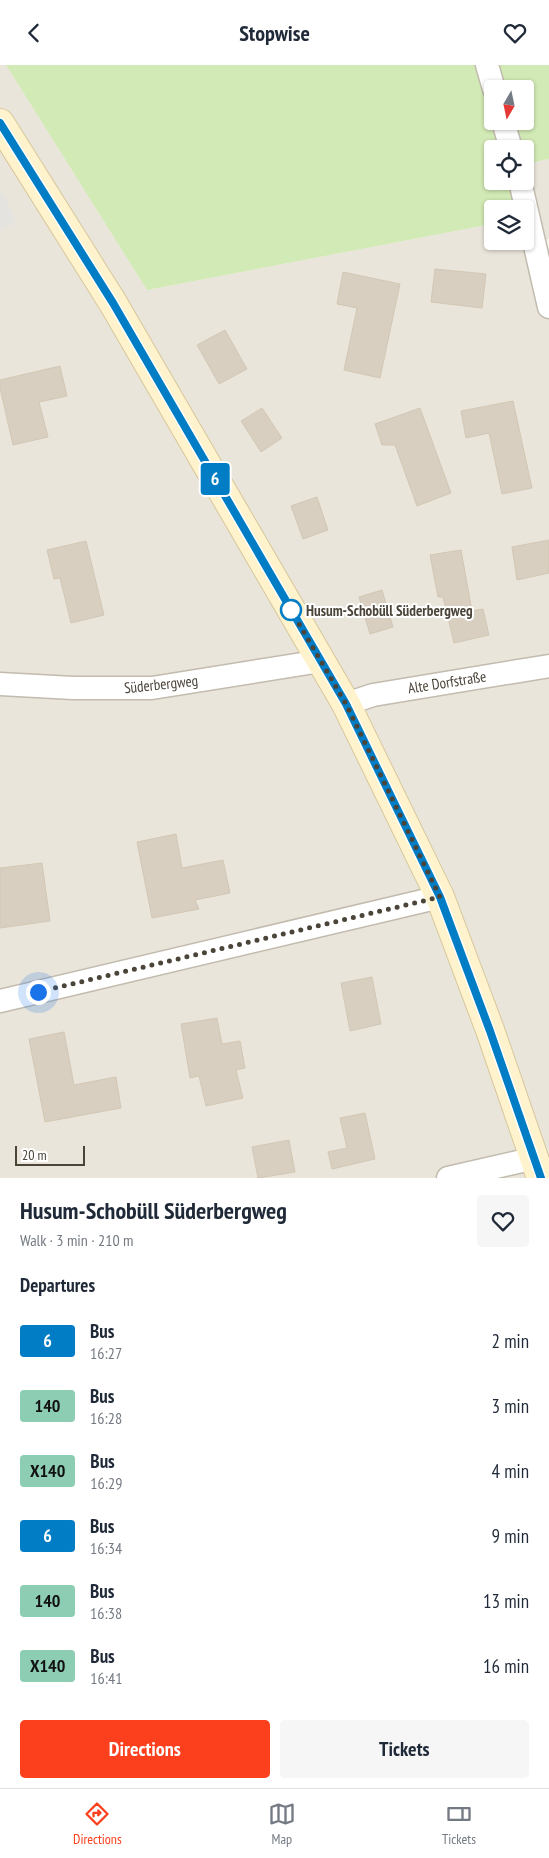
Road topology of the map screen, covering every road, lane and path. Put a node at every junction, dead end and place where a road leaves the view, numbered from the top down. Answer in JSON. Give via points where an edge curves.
{"nodes":[{"id":1,"x":487,"y":65,"type":"edge"},
{"id":2,"x":491,"y":80,"type":"edge"},
{"id":3,"x":0,"y":123,"type":"edge"},
{"id":4,"x":522,"y":190,"type":"edge"},
{"id":5,"x":549,"y":307,"type":"edge"},
{"id":6,"x":321,"y":661,"type":"junction"},
{"id":7,"x":549,"y":666,"type":"edge"},
{"id":8,"x":0,"y":684,"type":"edge"},
{"id":9,"x":346,"y":704,"type":"junction"},
{"id":10,"x":440,"y":897,"type":"junction"},
{"id":11,"x":0,"y":1001,"type":"edge"},
{"id":12,"x":538,"y":1168,"type":"edge"},
{"id":13,"x":448,"y":1178,"type":"edge"}],
"edges":[{"from":1,"to":2,"type":"street"},
{"from":3,"to":6,"type":"main road","via":[[113,303]]},
{"from":4,"to":5,"type":"street"},
{"from":6,"to":8,"type":"street","name":"Süderbergweg","via":[[152,688]]},
{"from":6,"to":9,"type":"main road"},
{"from":7,"to":9,"type":"street","name":"Alte Dorfstraße","via":[[372,695]]},
{"from":9,"to":10,"type":"main road"},
{"from":10,"to":11,"type":"street"},
{"from":10,"to":12,"type":"main road"},
{"from":12,"to":13,"type":"street"}]}
